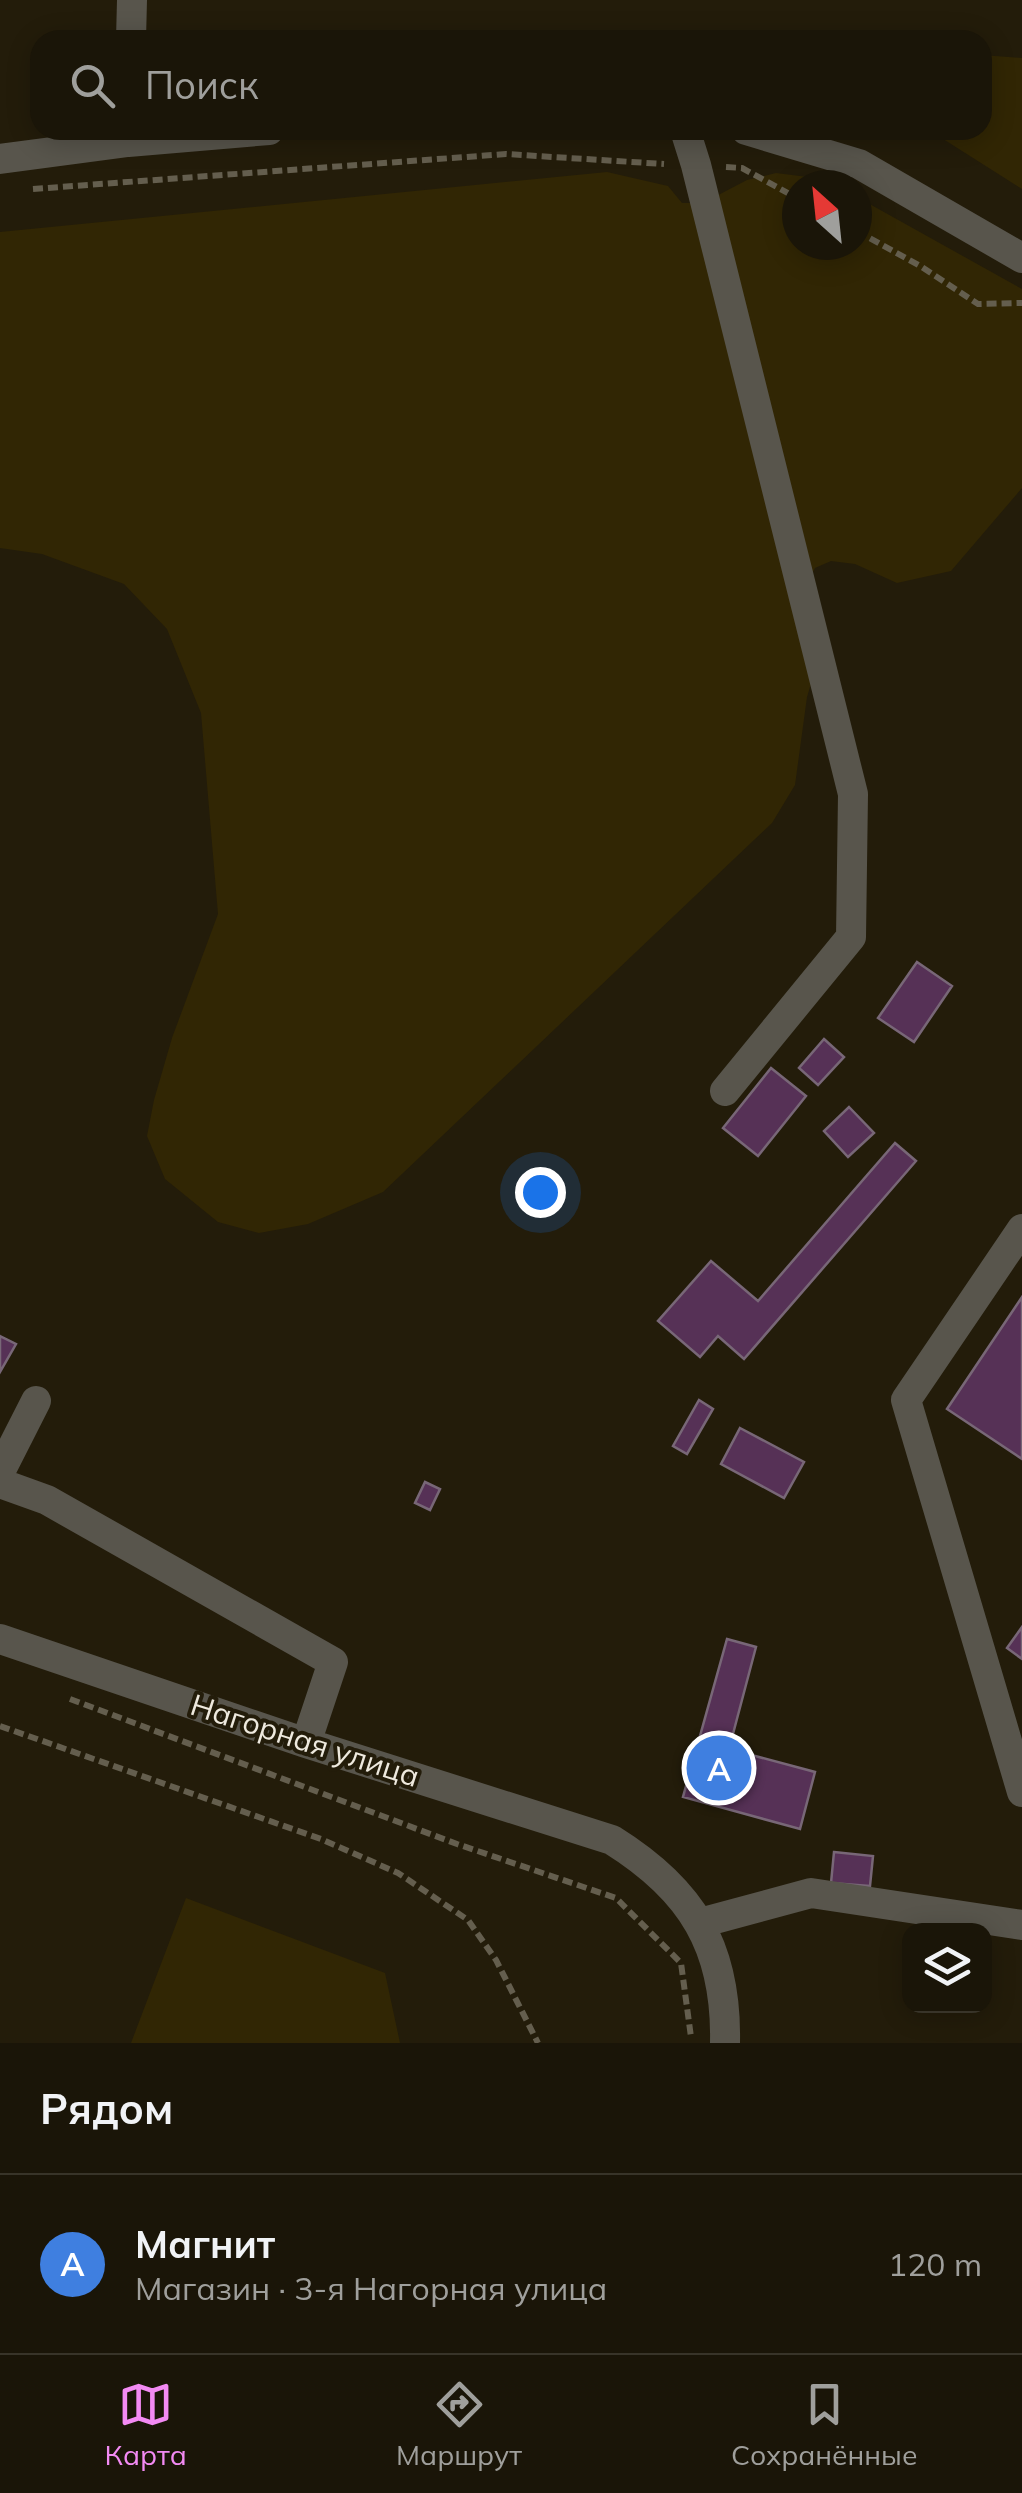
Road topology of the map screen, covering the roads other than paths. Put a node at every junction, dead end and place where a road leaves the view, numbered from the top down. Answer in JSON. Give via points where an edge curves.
{"nodes":[{"id":1,"x":132,"y":0,"type":"edge"},
{"id":2,"x":131,"y":30,"type":"edge"},
{"id":3,"x":106,"y":140,"type":"edge"},
{"id":4,"x":688,"y":140,"type":"edge"},
{"id":5,"x":779,"y":140,"type":"edge"},
{"id":6,"x":0,"y":159,"type":"edge"},
{"id":7,"x":1022,"y":258,"type":"edge"},
{"id":8,"x":725,"y":1090,"type":"dead end"},
{"id":9,"x":1022,"y":1228,"type":"edge"},
{"id":10,"x":36,"y":1401,"type":"dead end"},
{"id":11,"x":0,"y":1472,"type":"edge"},
{"id":12,"x":0,"y":1483,"type":"edge"},
{"id":13,"x":0,"y":1639,"type":"edge"},
{"id":14,"x":306,"y":1742,"type":"junction"},
{"id":15,"x":1022,"y":1792,"type":"edge"},
{"id":16,"x":700,"y":1923,"type":"junction"},
{"id":17,"x":1022,"y":1925,"type":"edge"},
{"id":18,"x":725,"y":2043,"type":"edge"}],
"edges":[{"from":1,"to":2,"type":"street"},
{"from":3,"to":6,"type":"street"},
{"from":4,"to":8,"type":"street","via":[[853,794],[851,936]]},
{"from":5,"to":7,"type":"street","via":[[859,164]]},
{"from":9,"to":15,"type":"street","via":[[906,1400]]},
{"from":10,"to":11,"type":"street"},
{"from":12,"to":14,"type":"street","via":[[47,1500],[333,1662]]},
{"from":13,"to":14,"type":"street","name":"Нагорная улица"},
{"from":14,"to":16,"type":"street","name":"Нагорная улица","via":[[612,1840],[663,1876]]},
{"from":16,"to":17,"type":"street","via":[[811,1894]]},
{"from":16,"to":18,"type":"street","name":"Нагорная улица","via":[[721,1988]]}]}
